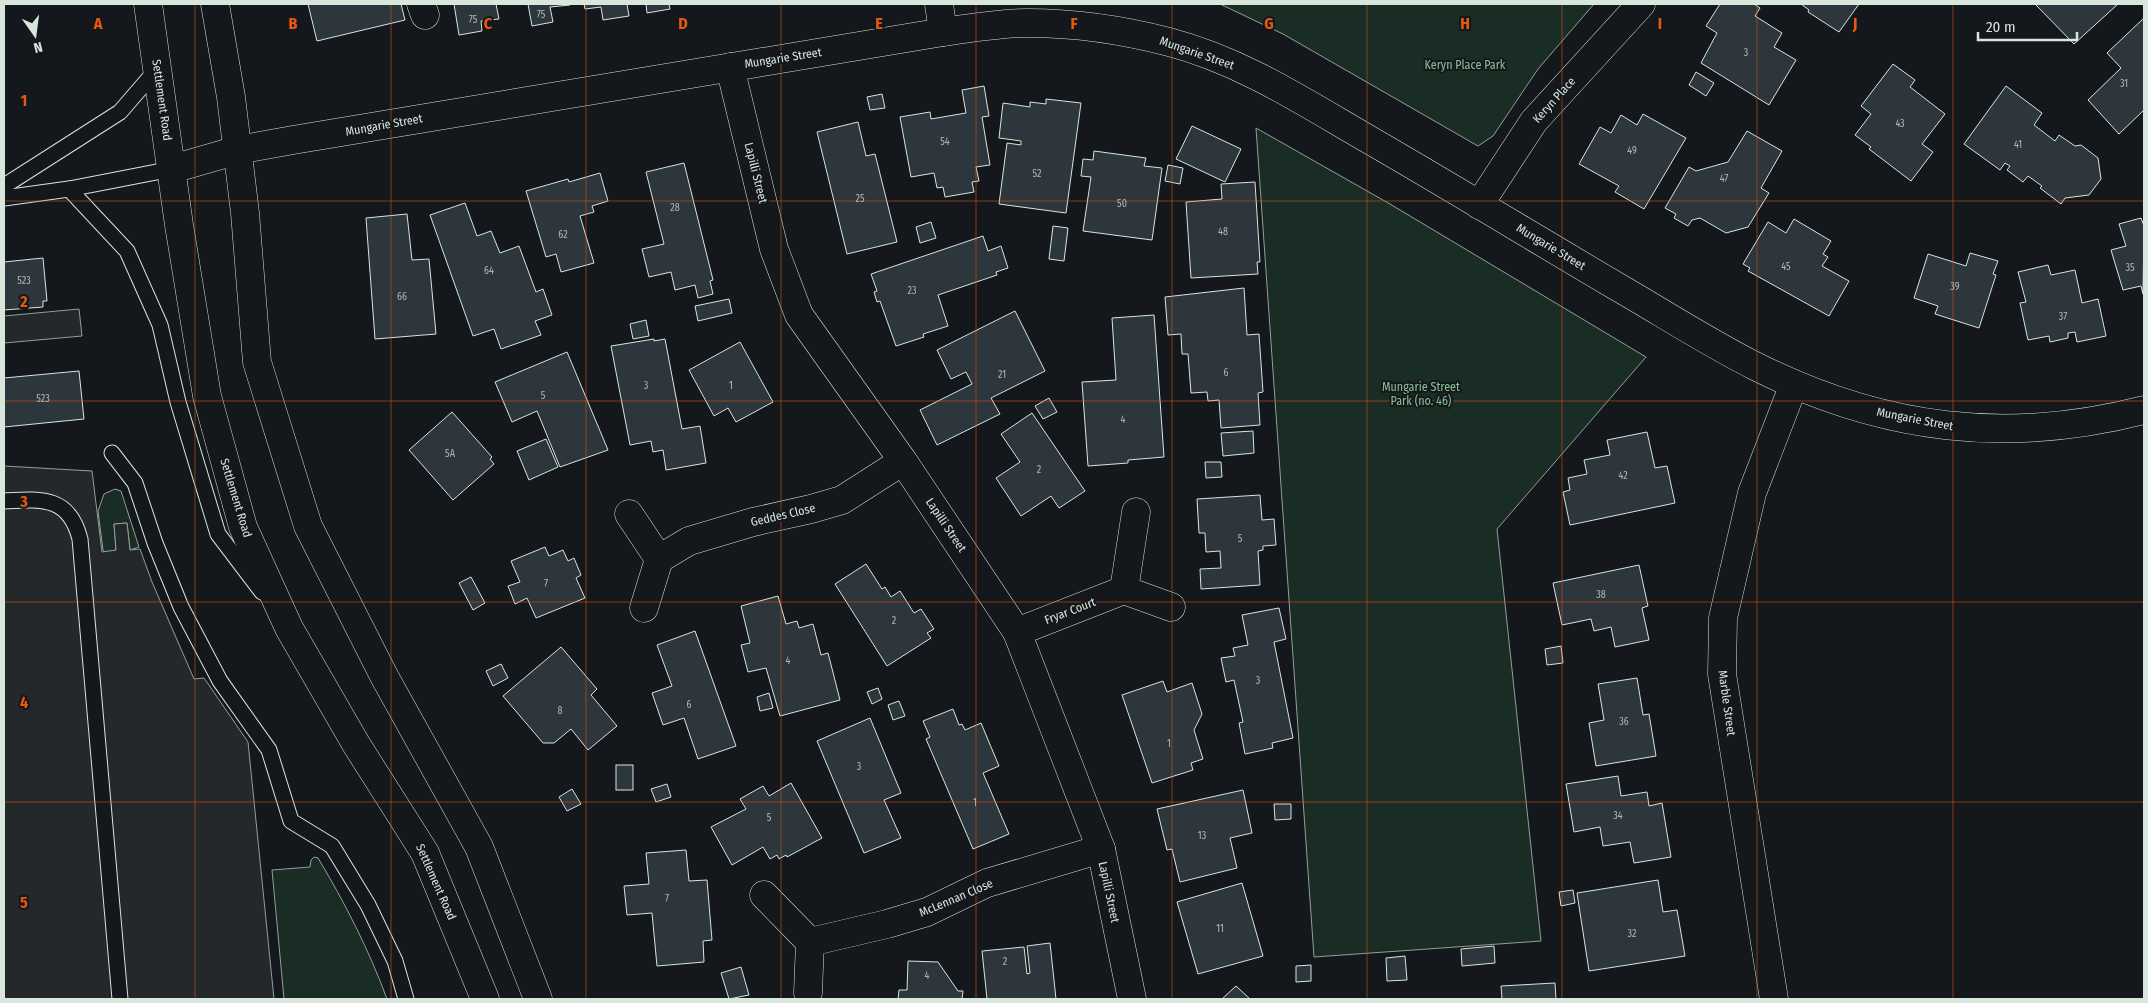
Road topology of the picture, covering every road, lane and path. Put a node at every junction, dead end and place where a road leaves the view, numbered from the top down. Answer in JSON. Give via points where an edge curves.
{"nodes":[{"id":1,"x":148,"y":4,"type":"edge"},
{"id":2,"x":215,"y":4,"type":"edge"},
{"id":3,"x":939,"y":4,"type":"edge"},
{"id":4,"x":1641,"y":4,"type":"edge"},
{"id":5,"x":943,"y":32,"type":"junction"},
{"id":6,"x":730,"y":67,"type":"junction"},
{"id":7,"x":158,"y":68,"type":"junction"},
{"id":8,"x":238,"y":150,"type":"junction"},
{"id":9,"x":172,"y":169,"type":"junction"},
{"id":10,"x":4,"y":186,"type":"edge"},
{"id":11,"x":69,"y":189,"type":"junction"},
{"id":12,"x":4,"y":198,"type":"edge"},
{"id":13,"x":1479,"y":205,"type":"junction"},
{"id":14,"x":1794,"y":384,"type":"junction"},
{"id":15,"x":2144,"y":410,"type":"edge"},
{"id":16,"x":112,"y":453,"type":"dead end"},
{"id":17,"x":903,"y":461,"type":"junction"},
{"id":18,"x":4,"y":500,"type":"edge"},
{"id":19,"x":1136,"y":512,"type":"dead end"},
{"id":20,"x":629,"y":514,"type":"dead end"},
{"id":21,"x":660,"y":559,"type":"junction"},
{"id":22,"x":1124,"y":590,"type":"junction"},
{"id":23,"x":644,"y":608,"type":"dead end"},
{"id":24,"x":1171,"y":608,"type":"dead end"},
{"id":25,"x":289,"y":628,"type":"junction"},
{"id":26,"x":1017,"y":632,"type":"junction"},
{"id":27,"x":1100,"y":849,"type":"junction"},
{"id":28,"x":764,"y":895,"type":"dead end"},
{"id":29,"x":810,"y":942,"type":"junction"},
{"id":30,"x":808,"y":993,"type":"dead end"},
{"id":31,"x":120,"y":999,"type":"edge"},
{"id":32,"x":406,"y":999,"type":"edge"},
{"id":33,"x":485,"y":999,"type":"edge"},
{"id":34,"x":538,"y":999,"type":"edge"},
{"id":35,"x":1132,"y":999,"type":"edge"},
{"id":36,"x":1774,"y":999,"type":"edge"}],
"edges":[{"from":1,"to":7,"type":"street","name":"Settlement Road"},
{"from":2,"to":8,"type":"street"},
{"from":3,"to":5,"type":"street"},
{"from":4,"to":13,"type":"street","name":"Keryn Place","via":[[1534,121]]},
{"from":5,"to":6,"type":"street","name":"Mungarie Street"},
{"from":5,"to":13,"type":"street","name":"Mungarie Street","via":[[1026,23],[1061,24],[1134,33],[1202,52],[1279,88]]},
{"from":6,"to":8,"type":"street","name":"Mungarie Street"},
{"from":6,"to":17,"type":"street","name":"Lapilli Street","via":[[774,249],[799,315]]},
{"from":7,"to":9,"type":"street","name":"Settlement Road"},
{"from":7,"to":10,"type":"lane","via":[[120,112]]},
{"from":8,"to":9,"type":"street","name":"Mungarie Street"},
{"from":8,"to":34,"type":"street","via":[[257,362],[308,526],[384,676],[479,847]]},
{"from":9,"to":11,"type":"lane"},
{"from":9,"to":25,"type":"street","name":"Settlement Road","via":[[207,396],[243,527]]},
{"from":11,"to":12,"type":"lane"},
{"from":11,"to":25,"type":"lane","via":[[127,251],[160,325],[178,402],[218,534]]},
{"from":13,"to":14,"type":"street","name":"Mungarie Street","via":[[1721,348]]},
{"from":14,"to":15,"type":"street","name":"Mungarie Street","via":[[1891,416],[1969,428],[2013,430],[2064,426]]},
{"from":14,"to":36,"type":"street","name":"Marble Street","via":[[1752,493],[1723,618],[1722,674]]},
{"from":16,"to":32,"type":"lane","via":[[135,483],[180,607],[220,681],[269,750],[291,821],[332,846],[368,905],[395,961]]},
{"from":17,"to":21,"type":"street","name":"Geddes Close","via":[[842,500],[689,541]]},
{"from":17,"to":26,"type":"street","name":"Lapilli Street"},
{"from":18,"to":31,"type":"lane","via":[[37,500],[64,508],[71,516],[80,540]]},
{"from":19,"to":22,"type":"street"},
{"from":20,"to":21,"type":"street"},
{"from":21,"to":23,"type":"street"},
{"from":22,"to":24,"type":"street"},
{"from":22,"to":26,"type":"street","name":"Fryar Court"},
{"from":25,"to":33,"type":"street","name":"Settlement Road","via":[[356,744],[425,853]]},
{"from":26,"to":27,"type":"street","name":"Lapilli Street"},
{"from":27,"to":29,"type":"street","name":"McLennan Close","via":[[987,883],[927,912]]},
{"from":27,"to":35,"type":"street","name":"Lapilli Street"},
{"from":28,"to":29,"type":"street"},
{"from":29,"to":30,"type":"street"}]}
